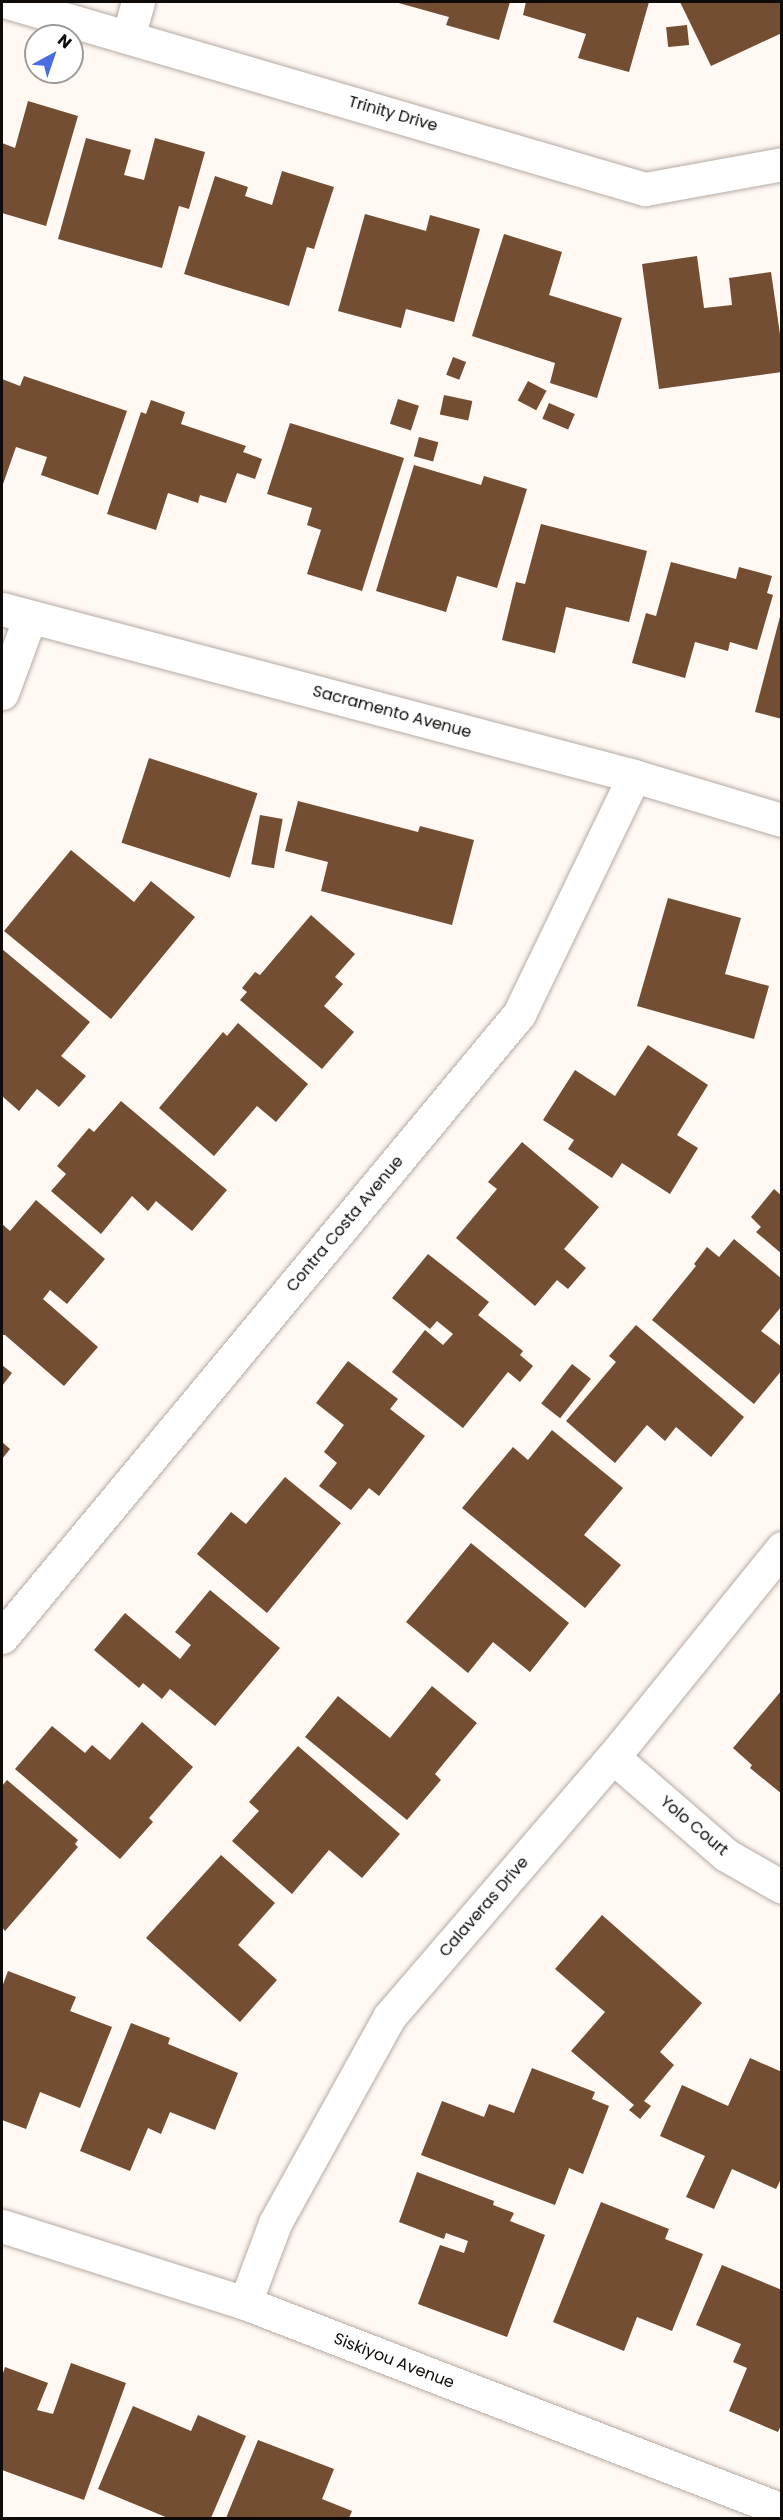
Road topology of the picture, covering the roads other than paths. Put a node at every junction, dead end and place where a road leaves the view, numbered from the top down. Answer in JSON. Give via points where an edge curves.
{"nodes":[{"id":1,"x":7,"y":2,"type":"edge"},
{"id":2,"x":138,"y":2,"type":"edge"},
{"id":3,"x":128,"y":37,"type":"junction"},
{"id":4,"x":782,"y":164,"type":"edge"},
{"id":5,"x":16,"y":613,"type":"edge"},
{"id":6,"x":2,"y":693,"type":"edge"},
{"id":7,"x":634,"y":776,"type":"junction"},
{"id":8,"x":782,"y":820,"type":"edge"},
{"id":9,"x":782,"y":1548,"type":"edge"},
{"id":10,"x":2,"y":1637,"type":"edge"},
{"id":11,"x":613,"y":1757,"type":"junction"},
{"id":12,"x":782,"y":1887,"type":"edge"},
{"id":13,"x":2,"y":2226,"type":"edge"},
{"id":14,"x":245,"y":2303,"type":"junction"},
{"id":15,"x":782,"y":2510,"type":"edge"}],
"edges":[{"from":1,"to":3,"type":"street","name":"Trinity Drive"},
{"from":2,"to":3,"type":"street"},
{"from":3,"to":4,"type":"street","name":"Trinity Drive","via":[[645,189]]},
{"from":5,"to":6,"type":"street"},
{"from":5,"to":7,"type":"street","name":"Sacramento Avenue"},
{"from":7,"to":8,"type":"street","name":"Sacramento Avenue"},
{"from":7,"to":10,"type":"street","name":"Contra Costa Avenue","via":[[519,1014]]},
{"from":9,"to":11,"type":"street","name":"Calaveras Drive"},
{"from":11,"to":12,"type":"street","name":"Yolo Court","via":[[726,1855]]},
{"from":11,"to":14,"type":"street","name":"Calaveras Drive","via":[[389,2018],[275,2223]]},
{"from":13,"to":14,"type":"street","name":"Siskiyou Avenue"},
{"from":14,"to":15,"type":"street","name":"Siskiyou Avenue"}]}
